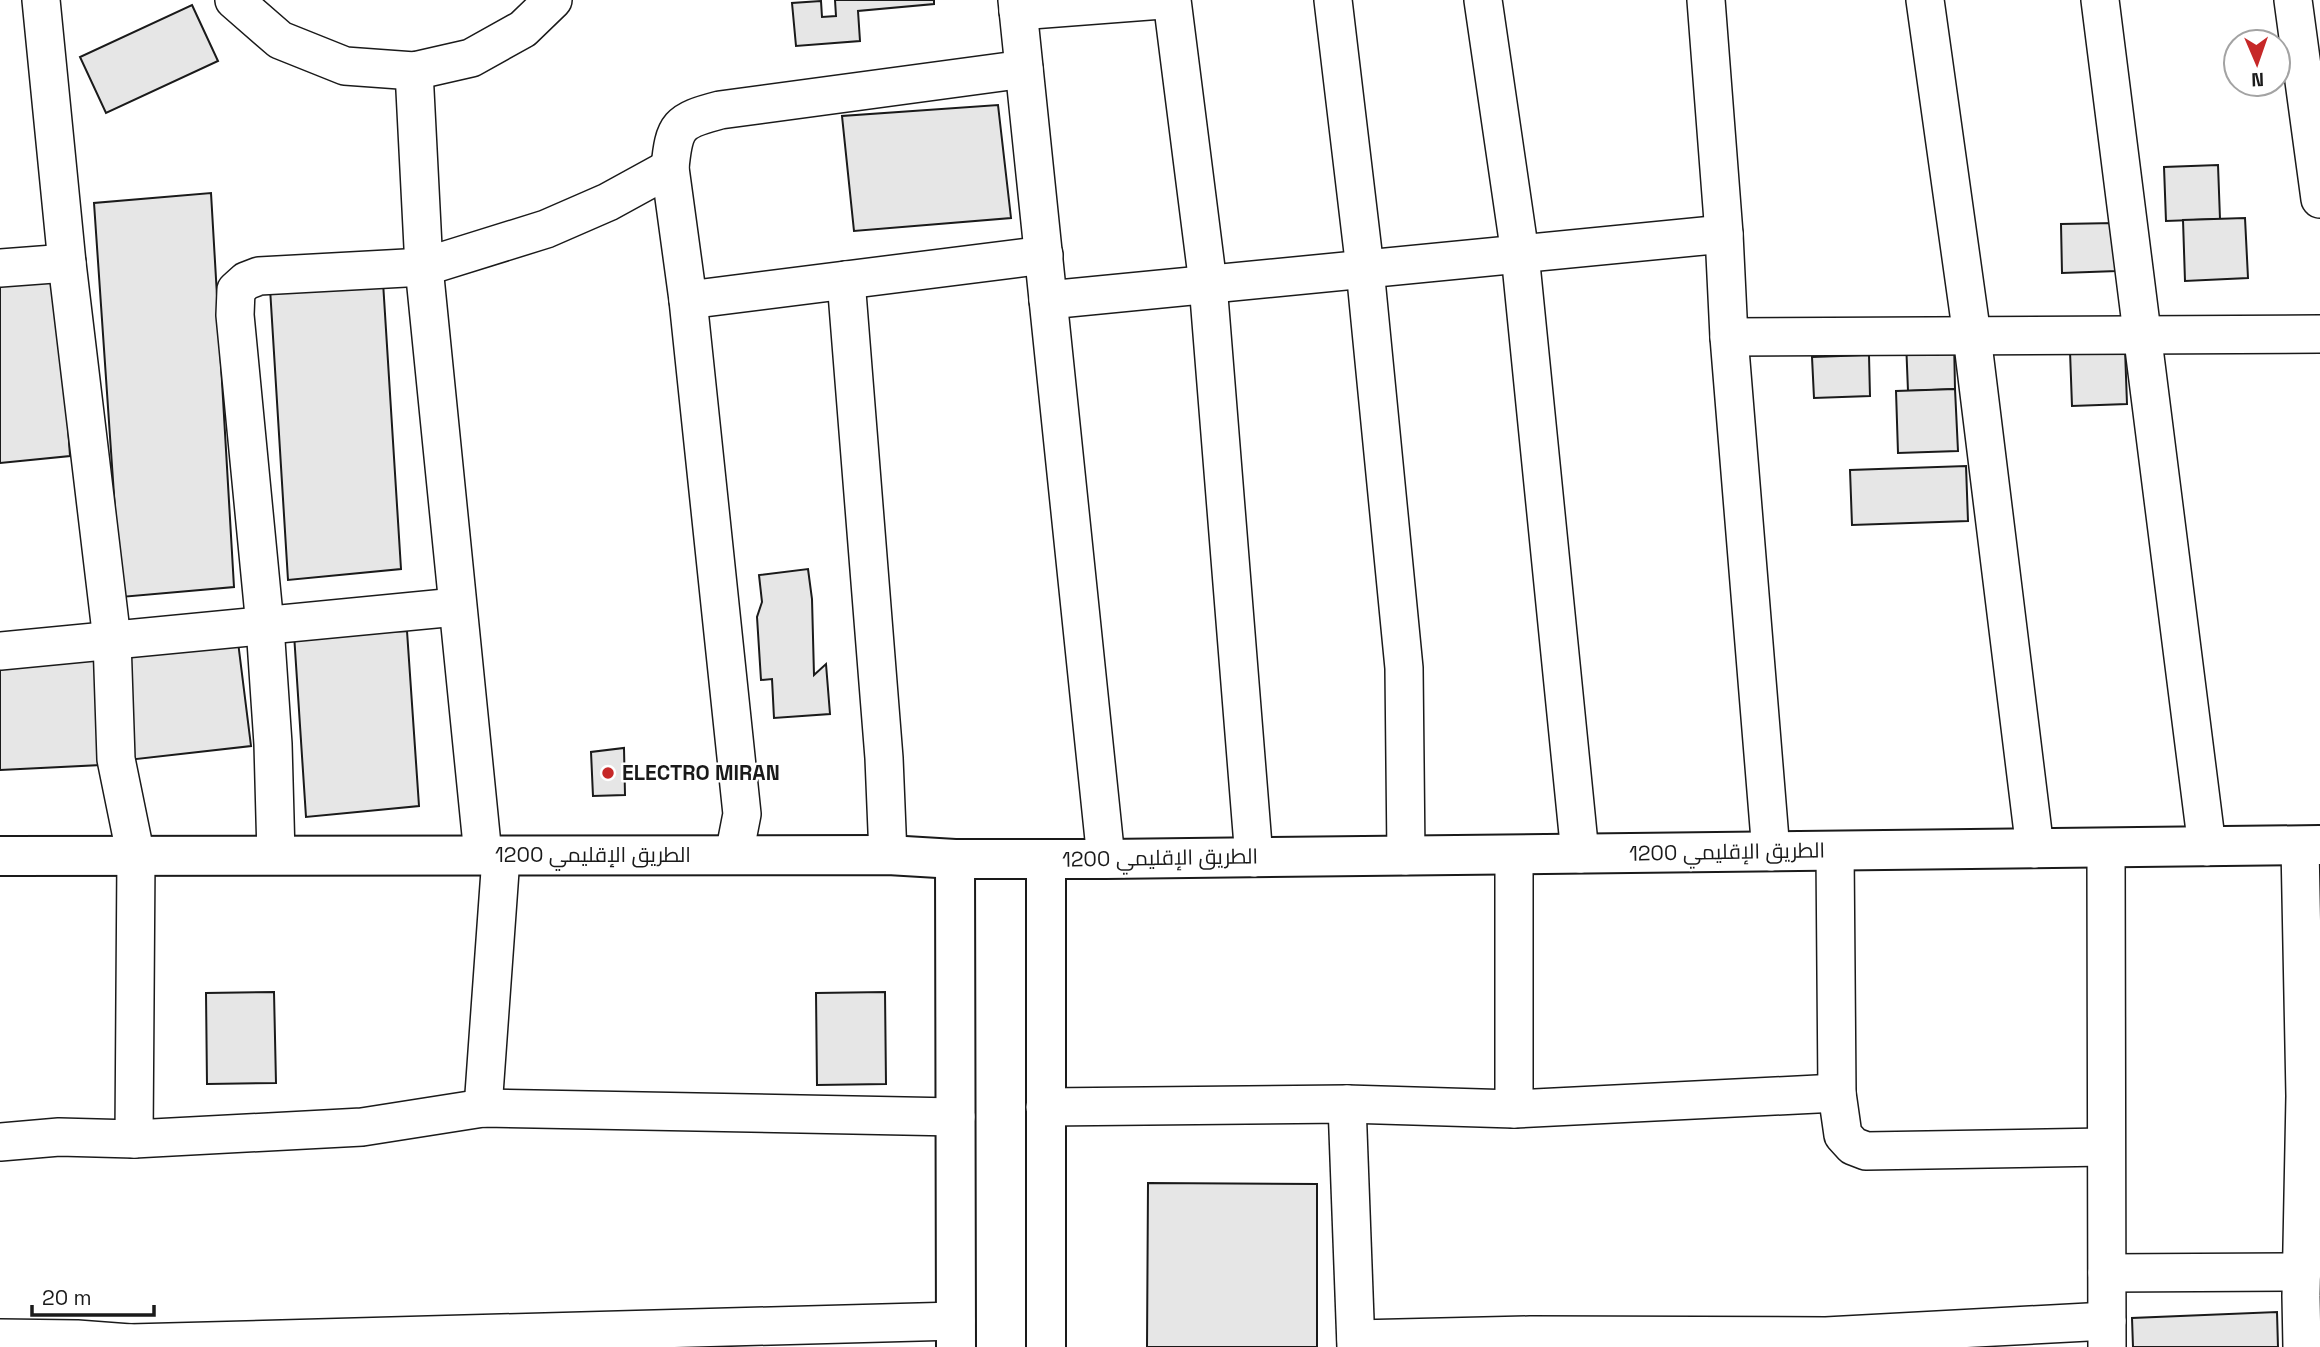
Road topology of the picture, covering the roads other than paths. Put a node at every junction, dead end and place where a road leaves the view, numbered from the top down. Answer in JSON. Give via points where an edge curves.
{"nodes":[{"id":1,"x":41,"y":0,"type":"edge"},
{"id":2,"x":233,"y":0,"type":"edge"},
{"id":3,"x":553,"y":0,"type":"edge"},
{"id":4,"x":1162,"y":0,"type":"edge"},
{"id":5,"x":1172,"y":0,"type":"edge"},
{"id":6,"x":1333,"y":0,"type":"edge"},
{"id":7,"x":1483,"y":0,"type":"edge"},
{"id":8,"x":1706,"y":0,"type":"edge"},
{"id":9,"x":1925,"y":0,"type":"edge"},
{"id":10,"x":2099,"y":0,"type":"edge"},
{"id":11,"x":2293,"y":0,"type":"edge"},
{"id":12,"x":1018,"y":6,"type":"edge"},
{"id":13,"x":1024,"y":69,"type":"junction"},
{"id":14,"x":414,"y":71,"type":"junction"},
{"id":15,"x":670,"y":168,"type":"junction"},
{"id":16,"x":2320,"y":200,"type":"edge"},
{"id":17,"x":1724,"y":234,"type":"junction"},
{"id":18,"x":1520,"y":254,"type":"junction"},
{"id":19,"x":1044,"y":255,"type":"junction"},
{"id":20,"x":66,"y":263,"type":"junction"},
{"id":21,"x":424,"y":267,"type":"junction"},
{"id":22,"x":0,"y":268,"type":"edge"},
{"id":23,"x":1365,"y":269,"type":"junction"},
{"id":24,"x":846,"y":280,"type":"junction"},
{"id":25,"x":1208,"y":284,"type":"junction"},
{"id":26,"x":688,"y":300,"type":"junction"},
{"id":27,"x":1048,"y":300,"type":"junction"},
{"id":28,"x":2143,"y":334,"type":"junction"},
{"id":29,"x":2320,"y":334,"type":"edge"},
{"id":30,"x":1972,"y":336,"type":"junction"},
{"id":31,"x":1729,"y":337,"type":"junction"},
{"id":32,"x":456,"y":607,"type":"junction"},
{"id":33,"x":265,"y":626,"type":"junction"},
{"id":34,"x":112,"y":640,"type":"junction"},
{"id":35,"x":0,"y":651,"type":"edge"},
{"id":36,"x":2310,"y":845,"type":"edge"},
{"id":37,"x":2207,"y":847,"type":"junction"},
{"id":38,"x":2106,"y":848,"type":"junction"},
{"id":39,"x":2035,"y":849,"type":"junction"},
{"id":40,"x":1835,"y":851,"type":"junction"},
{"id":41,"x":1771,"y":852,"type":"junction"},
{"id":42,"x":1580,"y":854,"type":"junction"},
{"id":43,"x":276,"y":855,"type":"junction"},
{"id":44,"x":734,"y":855,"type":"junction"},
{"id":45,"x":888,"y":855,"type":"junction"},
{"id":46,"x":1514,"y":855,"type":"junction"},
{"id":47,"x":0,"y":856,"type":"edge"},
{"id":48,"x":492,"y":856,"type":"junction"},
{"id":49,"x":1406,"y":856,"type":"junction"},
{"id":50,"x":136,"y":857,"type":"junction"},
{"id":51,"x":1254,"y":858,"type":"junction"},
{"id":52,"x":954,"y":859,"type":"junction"},
{"id":53,"x":1046,"y":859,"type":"junction"},
{"id":54,"x":1106,"y":859,"type":"junction"},
{"id":55,"x":1837,"y":1093,"type":"junction"},
{"id":56,"x":2313,"y":1096,"type":"edge"},
{"id":57,"x":1347,"y":1104,"type":"junction"},
{"id":58,"x":1045,"y":1107,"type":"junction"},
{"id":59,"x":483,"y":1108,"type":"junction"},
{"id":60,"x":1514,"y":1109,"type":"junction"},
{"id":61,"x":956,"y":1117,"type":"junction"},
{"id":62,"x":134,"y":1139,"type":"junction"},
{"id":63,"x":0,"y":1142,"type":"edge"},
{"id":64,"x":2105,"y":1147,"type":"junction"},
{"id":65,"x":2107,"y":1273,"type":"junction"},
{"id":66,"x":2307,"y":1288,"type":"edge"},
{"id":67,"x":956,"y":1334,"type":"edge"},
{"id":68,"x":2107,"y":1334,"type":"edge"},
{"id":69,"x":0,"y":1338,"type":"edge"},
{"id":70,"x":416,"y":1341,"type":"edge"},
{"id":71,"x":1530,"y":1341,"type":"edge"},
{"id":72,"x":1826,"y":1341,"type":"edge"},
{"id":73,"x":1356,"y":1343,"type":"edge"},
{"id":74,"x":130,"y":1345,"type":"edge"},
{"id":75,"x":1045,"y":1347,"type":"edge"},
{"id":76,"x":2302,"y":1347,"type":"edge"}],
"edges":[{"from":1,"to":20,"type":"street"},
{"from":2,"to":14,"type":"street","via":[[280,40],[345,66]]},
{"from":3,"to":14,"type":"street","via":[[523,29],[471,58]]},
{"from":4,"to":12,"type":"street"},
{"from":5,"to":25,"type":"street"},
{"from":6,"to":23,"type":"street"},
{"from":7,"to":18,"type":"street"},
{"from":8,"to":17,"type":"street"},
{"from":9,"to":30,"type":"street"},
{"from":10,"to":28,"type":"street"},
{"from":11,"to":16,"type":"street"},
{"from":12,"to":13,"type":"street"},
{"from":13,"to":15,"type":"street","via":[[693,117],[678,128]]},
{"from":13,"to":19,"type":"street"},
{"from":14,"to":21,"type":"street"},
{"from":15,"to":21,"type":"street","via":[[546,229]]},
{"from":15,"to":26,"type":"street"},
{"from":17,"to":18,"type":"street"},
{"from":17,"to":31,"type":"street"},
{"from":18,"to":23,"type":"street"},
{"from":18,"to":42,"type":"street"},
{"from":19,"to":24,"type":"street"},
{"from":19,"to":27,"type":"street"},
{"from":20,"to":22,"type":"street"},
{"from":20,"to":34,"type":"street"},
{"from":21,"to":32,"type":"street"},
{"from":21,"to":33,"type":"street","via":[[259,276],[236,290]]},
{"from":23,"to":25,"type":"street"},
{"from":23,"to":49,"type":"street","via":[[1404,668]]},
{"from":24,"to":26,"type":"street"},
{"from":24,"to":45,"type":"street"},
{"from":25,"to":27,"type":"street"},
{"from":25,"to":51,"type":"street"},
{"from":26,"to":44,"type":"street","via":[[742,814]]},
{"from":27,"to":54,"type":"street"},
{"from":28,"to":29,"type":"street"},
{"from":28,"to":30,"type":"street"},
{"from":28,"to":37,"type":"street"},
{"from":30,"to":31,"type":"street"},
{"from":30,"to":39,"type":"street"},
{"from":31,"to":41,"type":"street"},
{"from":32,"to":33,"type":"street"},
{"from":32,"to":48,"type":"street"},
{"from":33,"to":34,"type":"street"},
{"from":33,"to":43,"type":"street"},
{"from":34,"to":35,"type":"street"},
{"from":34,"to":50,"type":"street","via":[[116,759]]},
{"from":36,"to":37,"type":"street","name":"الطريق الإقليمي 1200"},
{"from":36,"to":56,"type":"street"},
{"from":37,"to":38,"type":"street","name":"الطريق الإقليمي 1200"},
{"from":38,"to":39,"type":"street","name":"الطريق الإقليمي 1200"},
{"from":38,"to":64,"type":"street"},
{"from":39,"to":40,"type":"street","name":"الطريق الإقليمي 1200"},
{"from":40,"to":41,"type":"street","name":"الطريق الإقليمي 1200"},
{"from":40,"to":55,"type":"street"},
{"from":41,"to":42,"type":"street","name":"الطريق الإقليمي 1200"},
{"from":42,"to":46,"type":"street","name":"الطريق الإقليمي 1200"},
{"from":43,"to":48,"type":"street","name":"الطريق الإقليمي 1200"},
{"from":43,"to":50,"type":"street","name":"الطريق الإقليمي 1200"},
{"from":44,"to":45,"type":"street","name":"الطريق الإقليمي 1200"},
{"from":44,"to":48,"type":"street","name":"الطريق الإقليمي 1200"},
{"from":45,"to":52,"type":"street","name":"الطريق الإقليمي 1200"},
{"from":46,"to":49,"type":"street","name":"الطريق الإقليمي 1200"},
{"from":46,"to":60,"type":"street"},
{"from":47,"to":50,"type":"street","name":"الطريق الإقليمي 1200"},
{"from":48,"to":59,"type":"street"},
{"from":49,"to":51,"type":"street","name":"الطريق الإقليمي 1200"},
{"from":50,"to":62,"type":"street"},
{"from":51,"to":54,"type":"street","name":"الطريق الإقليمي 1200"},
{"from":52,"to":53,"type":"street","name":"الطريق الإقليمي 1200"},
{"from":52,"to":61,"type":"street"},
{"from":53,"to":54,"type":"street","name":"الطريق الإقليمي 1200"},
{"from":53,"to":58,"type":"street"},
{"from":55,"to":60,"type":"street"},
{"from":55,"to":64,"type":"street","via":[[1843,1135],[1866,1151]]},
{"from":56,"to":66,"type":"street"},
{"from":57,"to":58,"type":"street"},
{"from":57,"to":60,"type":"street"},
{"from":57,"to":73,"type":"street"},
{"from":58,"to":75,"type":"street"},
{"from":59,"to":61,"type":"street"},
{"from":59,"to":62,"type":"street","via":[[362,1127]]},
{"from":61,"to":67,"type":"street"},
{"from":62,"to":63,"type":"street","via":[[59,1137]]},
{"from":64,"to":65,"type":"street"},
{"from":65,"to":66,"type":"street"},
{"from":65,"to":68,"type":"street"},
{"from":66,"to":76,"type":"street"},
{"from":67,"to":70,"type":"street"},
{"from":68,"to":72,"type":"street"},
{"from":69,"to":74,"type":"street"},
{"from":70,"to":74,"type":"street"},
{"from":71,"to":72,"type":"street"},
{"from":71,"to":73,"type":"street"}]}
